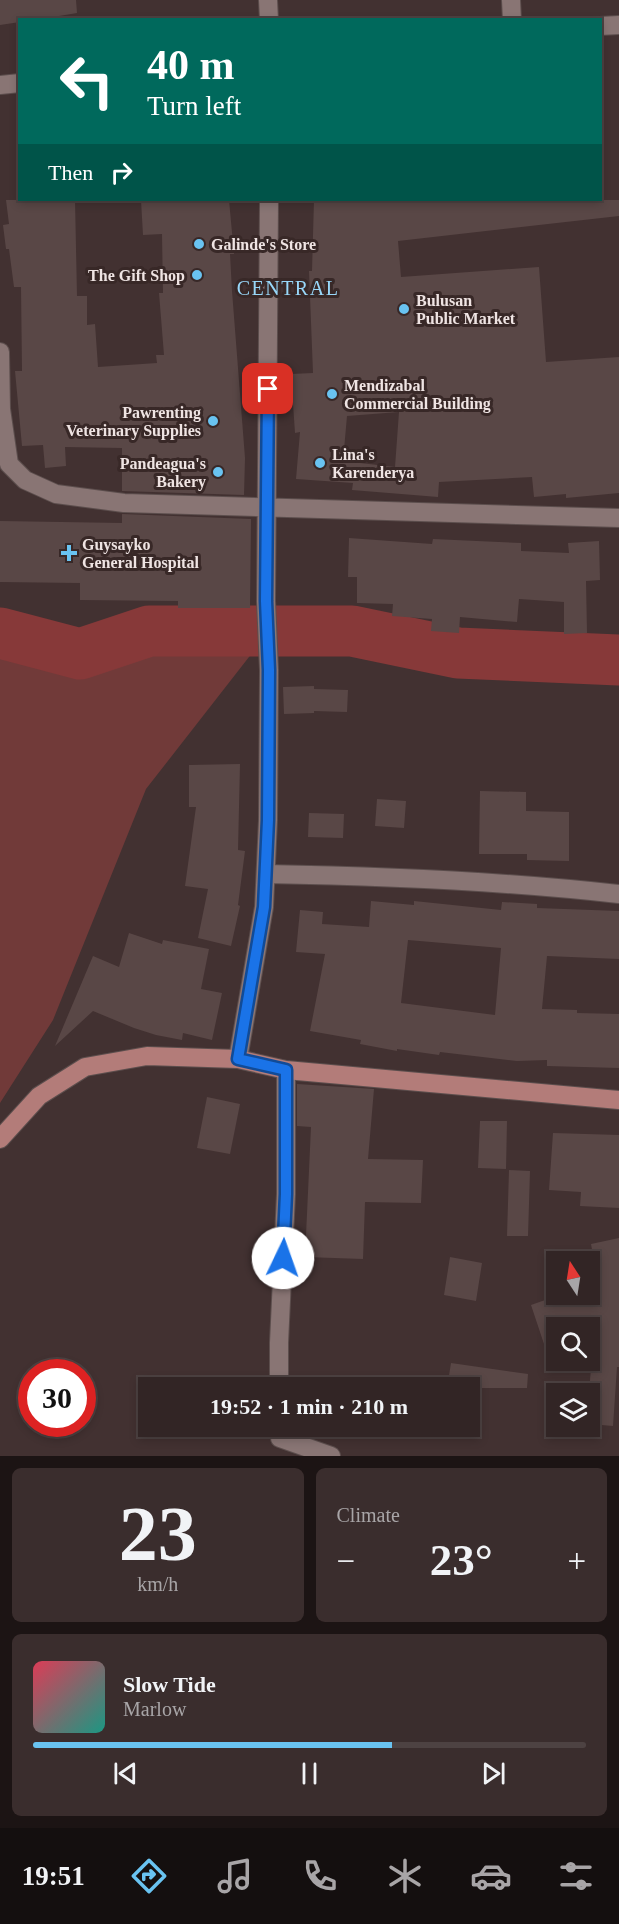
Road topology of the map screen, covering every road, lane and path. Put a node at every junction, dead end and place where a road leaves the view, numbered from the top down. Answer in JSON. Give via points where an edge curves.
{"nodes":[{"id":1,"x":268,"y":0,"type":"edge"},
{"id":2,"x":511,"y":0,"type":"edge"},
{"id":3,"x":269,"y":18,"type":"edge"},
{"id":4,"x":512,"y":18,"type":"edge"},
{"id":5,"x":619,"y":24,"type":"edge"},
{"id":6,"x":602,"y":26,"type":"edge"},
{"id":7,"x":18,"y":83,"type":"edge"},
{"id":8,"x":0,"y":85,"type":"edge"},
{"id":9,"x":269,"y":201,"type":"edge"},
{"id":10,"x":0,"y":352,"type":"edge"},
{"id":11,"x":268,"y":508,"type":"junction"},
{"id":12,"x":619,"y":518,"type":"edge"},
{"id":13,"x":266,"y":874,"type":"junction"},
{"id":14,"x":619,"y":894,"type":"edge"},
{"id":15,"x":238,"y":1059,"type":"junction"},
{"id":16,"x":286,"y":1070,"type":"junction"},
{"id":17,"x":619,"y":1100,"type":"edge"},
{"id":18,"x":0,"y":1138,"type":"edge"},
{"id":19,"x":279,"y":1377,"type":"edge"},
{"id":20,"x":280,"y":1437,"type":"edge"},
{"id":21,"x":331,"y":1456,"type":"edge"}],
"edges":[{"from":1,"to":3,"type":"street"},
{"from":2,"to":4,"type":"street"},
{"from":5,"to":6,"type":"street"},
{"from":7,"to":8,"type":"street"},
{"from":9,"to":11,"type":"street"},
{"from":10,"to":11,"type":"street","via":[[1,409],[9,464],[25,480],[56,494],[124,503]]},
{"from":11,"to":12,"type":"street"},
{"from":11,"to":13,"type":"street"},
{"from":13,"to":14,"type":"street","via":[[451,880]]},
{"from":13,"to":15,"type":"street"},
{"from":15,"to":16,"type":"main road"},
{"from":15,"to":18,"type":"main road","via":[[147,1056],[85,1067],[39,1096]]},
{"from":16,"to":17,"type":"main road"},
{"from":16,"to":19,"type":"street"},
{"from":20,"to":21,"type":"street"}]}
